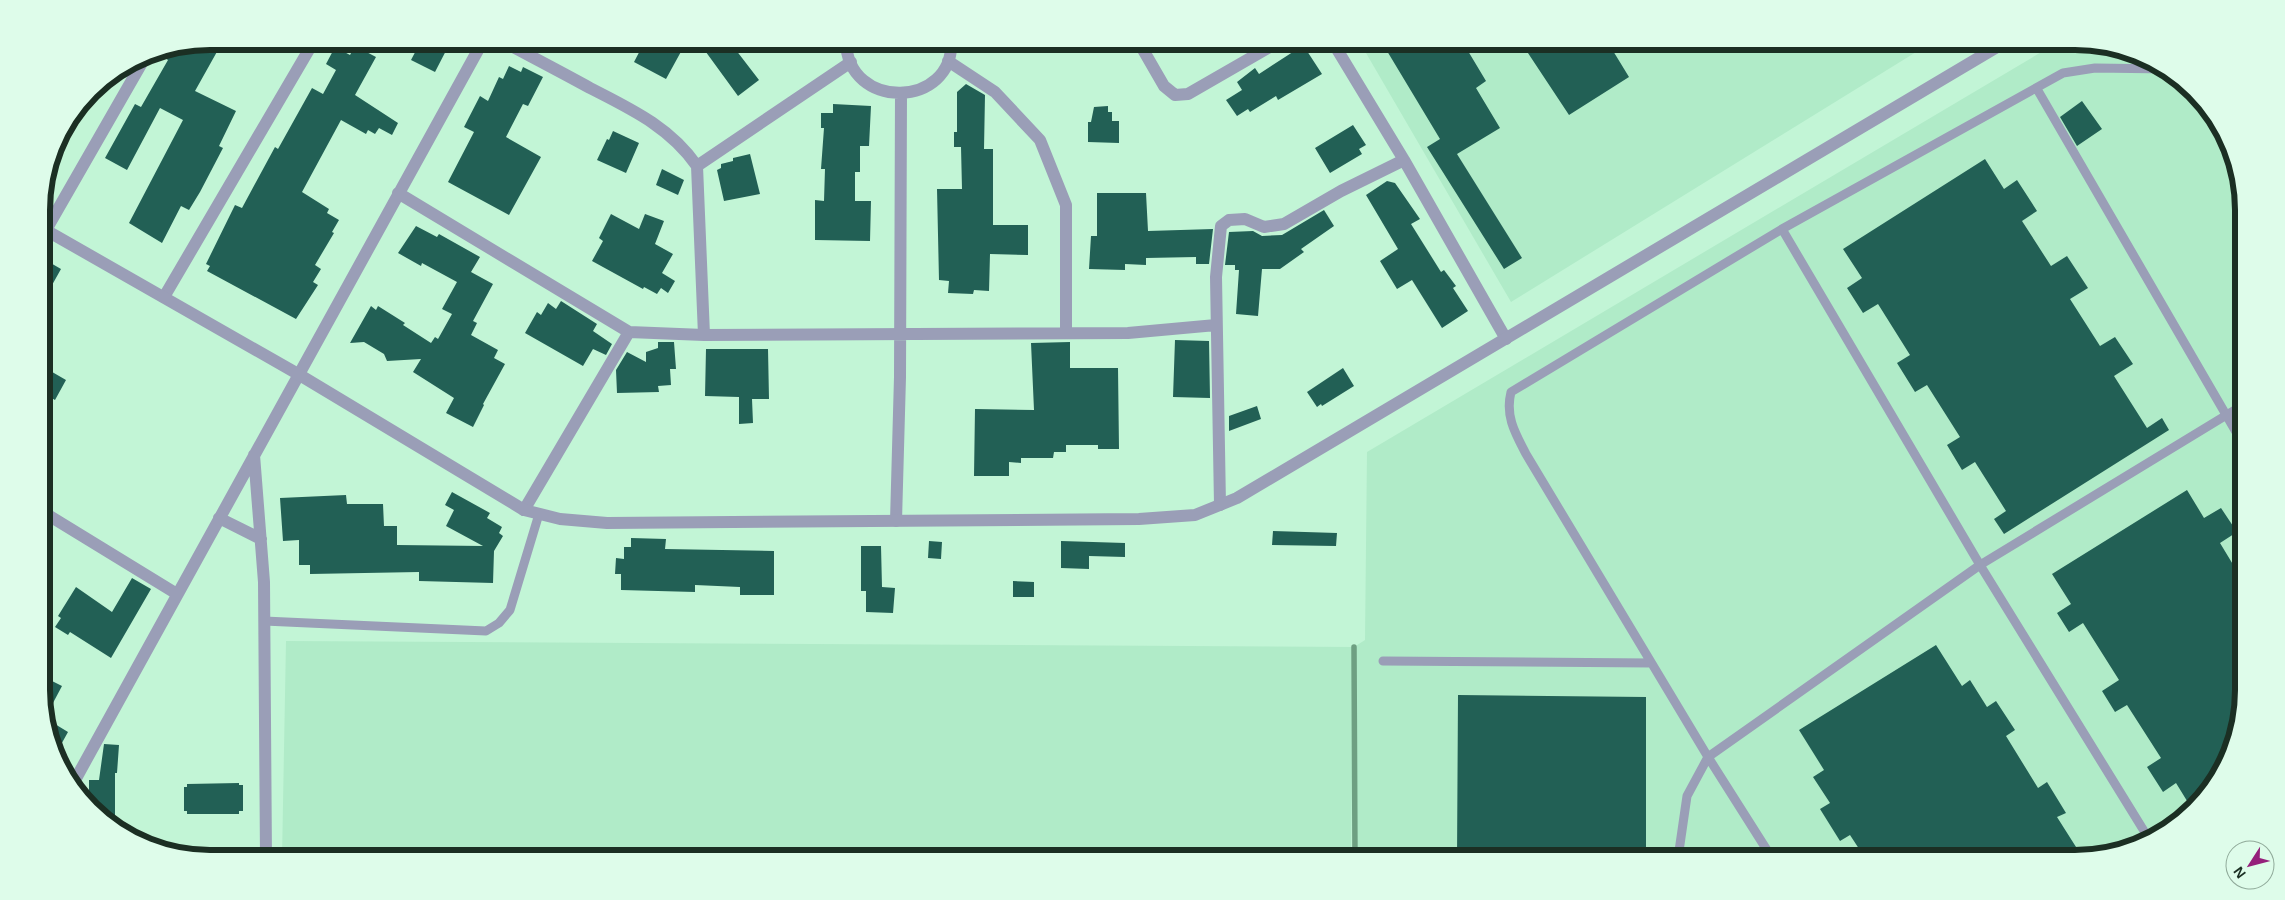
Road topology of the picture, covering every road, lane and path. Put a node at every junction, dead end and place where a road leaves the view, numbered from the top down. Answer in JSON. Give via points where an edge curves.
{"nodes":[{"id":1,"x":309,"y":50,"type":"edge"},
{"id":2,"x":478,"y":50,"type":"edge"},
{"id":3,"x":519,"y":50,"type":"edge"},
{"id":4,"x":848,"y":50,"type":"edge"},
{"id":5,"x":950,"y":50,"type":"edge"},
{"id":6,"x":1143,"y":50,"type":"edge"},
{"id":7,"x":1264,"y":50,"type":"edge"},
{"id":8,"x":1337,"y":50,"type":"edge"},
{"id":9,"x":1992,"y":50,"type":"edge"},
{"id":10,"x":948,"y":61,"type":"junction"},
{"id":11,"x":850,"y":62,"type":"junction"},
{"id":12,"x":140,"y":66,"type":"edge"},
{"id":13,"x":2149,"y":69,"type":"edge"},
{"id":14,"x":2036,"y":89,"type":"junction"},
{"id":15,"x":901,"y":94,"type":"junction"},
{"id":16,"x":1404,"y":160,"type":"junction"},
{"id":17,"x":697,"y":166,"type":"junction"},
{"id":18,"x":398,"y":193,"type":"junction"},
{"id":19,"x":50,"y":219,"type":"edge"},
{"id":20,"x":1782,"y":230,"type":"junction"},
{"id":21,"x":50,"y":232,"type":"edge"},
{"id":22,"x":164,"y":297,"type":"junction"},
{"id":23,"x":1216,"y":325,"type":"junction"},
{"id":24,"x":629,"y":332,"type":"junction"},
{"id":25,"x":900,"y":333,"type":"junction"},
{"id":26,"x":1066,"y":333,"type":"junction"},
{"id":27,"x":704,"y":335,"type":"junction"},
{"id":28,"x":1506,"y":339,"type":"junction"},
{"id":29,"x":298,"y":374,"type":"junction"},
{"id":30,"x":2235,"y":409,"type":"edge"},
{"id":31,"x":2225,"y":415,"type":"junction"},
{"id":32,"x":2235,"y":431,"type":"edge"},
{"id":33,"x":254,"y":455,"type":"junction"},
{"id":34,"x":1220,"y":505,"type":"junction"},
{"id":35,"x":524,"y":510,"type":"junction"},
{"id":36,"x":539,"y":514,"type":"junction"},
{"id":37,"x":50,"y":516,"type":"edge"},
{"id":38,"x":219,"y":518,"type":"junction"},
{"id":39,"x":896,"y":521,"type":"junction"},
{"id":40,"x":260,"y":539,"type":"junction"},
{"id":41,"x":1980,"y":565,"type":"junction"},
{"id":42,"x":177,"y":594,"type":"junction"},
{"id":43,"x":264,"y":621,"type":"junction"},
{"id":44,"x":1383,"y":661,"type":"dead end"},
{"id":45,"x":1651,"y":663,"type":"junction"},
{"id":46,"x":1708,"y":756,"type":"junction"},
{"id":47,"x":76,"y":778,"type":"edge"},
{"id":48,"x":2145,"y":834,"type":"edge"},
{"id":49,"x":266,"y":850,"type":"edge"},
{"id":50,"x":1679,"y":850,"type":"edge"},
{"id":51,"x":1767,"y":850,"type":"edge"}],
"edges":[{"from":1,"to":22,"type":"street"},
{"from":2,"to":18,"type":"street"},
{"from":3,"to":17,"type":"street","via":[[642,114],[665,130]]},
{"from":4,"to":11,"type":"street"},
{"from":5,"to":10,"type":"street"},
{"from":6,"to":7,"type":"street","via":[[1164,86],[1174,95],[1188,94]]},
{"from":8,"to":16,"type":"street"},
{"from":9,"to":28,"type":"street"},
{"from":10,"to":15,"type":"street","via":[[930,85],[916,92]]},
{"from":10,"to":26,"type":"street","via":[[995,92],[1040,140],[1066,205]]},
{"from":11,"to":15,"type":"street","via":[[871,86]]},
{"from":11,"to":17,"type":"street"},
{"from":12,"to":19,"type":"street"},
{"from":13,"to":14,"type":"lane","via":[[2095,68],[2063,73]]},
{"from":14,"to":20,"type":"lane"},
{"from":14,"to":31,"type":"lane"},
{"from":15,"to":25,"type":"street"},
{"from":16,"to":23,"type":"street","via":[[1284,224],[1264,227],[1245,219],[1225,222],[1221,226],[1216,277]]},
{"from":16,"to":28,"type":"street"},
{"from":17,"to":27,"type":"street"},
{"from":18,"to":24,"type":"street"},
{"from":18,"to":29,"type":"street"},
{"from":20,"to":41,"type":"lane"},
{"from":20,"to":45,"type":"lane","via":[[1511,392],[1509,420],[1526,454]]},
{"from":21,"to":22,"type":"street"},
{"from":22,"to":29,"type":"street"},
{"from":23,"to":26,"type":"street","via":[[1128,333]]},
{"from":23,"to":34,"type":"street"},
{"from":24,"to":27,"type":"street"},
{"from":24,"to":35,"type":"street"},
{"from":25,"to":26,"type":"street"},
{"from":25,"to":27,"type":"street"},
{"from":25,"to":39,"type":"street"},
{"from":28,"to":34,"type":"street"},
{"from":29,"to":33,"type":"street"},
{"from":29,"to":35,"type":"street"},
{"from":30,"to":31,"type":"lane"},
{"from":31,"to":32,"type":"lane"},
{"from":31,"to":41,"type":"lane"},
{"from":33,"to":38,"type":"street"},
{"from":33,"to":40,"type":"street"},
{"from":34,"to":39,"type":"street","via":[[1195,515],[1139,519]]},
{"from":35,"to":36,"type":"street"},
{"from":36,"to":39,"type":"street","via":[[607,523]]},
{"from":36,"to":43,"type":"lane","via":[[510,610],[499,623],[486,631]]},
{"from":37,"to":42,"type":"street"},
{"from":38,"to":40,"type":"street"},
{"from":38,"to":42,"type":"street"},
{"from":40,"to":43,"type":"street"},
{"from":41,"to":46,"type":"lane"},
{"from":41,"to":48,"type":"lane"},
{"from":42,"to":47,"type":"street"},
{"from":43,"to":49,"type":"street"},
{"from":44,"to":45,"type":"lane"},
{"from":45,"to":46,"type":"lane"},
{"from":46,"to":50,"type":"lane","via":[[1687,796]]},
{"from":46,"to":51,"type":"lane"}]}
